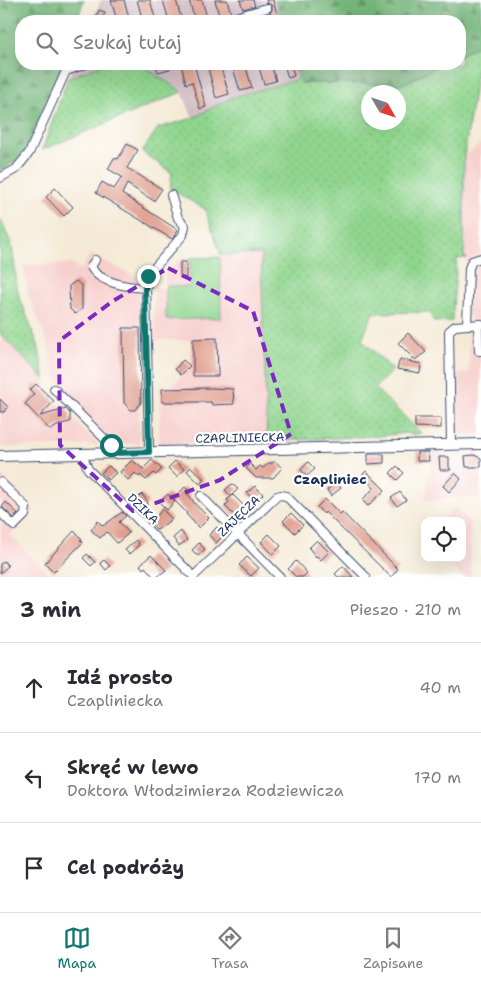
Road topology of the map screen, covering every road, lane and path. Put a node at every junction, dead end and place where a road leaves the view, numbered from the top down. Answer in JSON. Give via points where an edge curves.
{"nodes":[{"id":1,"x":267,"y":8,"type":"dead end"},
{"id":2,"x":243,"y":15,"type":"edge"},
{"id":3,"x":69,"y":70,"type":"edge"},
{"id":4,"x":0,"y":178,"type":"edge"},
{"id":5,"x":171,"y":195,"type":"dead end"},
{"id":6,"x":481,"y":258,"type":"edge"},
{"id":7,"x":94,"y":260,"type":"dead end"},
{"id":8,"x":145,"y":288,"type":"junction"},
{"id":9,"x":480,"y":324,"type":"edge"},
{"id":10,"x":468,"y":325,"type":"junction"},
{"id":11,"x":481,"y":352,"type":"edge"},
{"id":12,"x":54,"y":389,"type":"dead end"},
{"id":13,"x":481,"y":444,"type":"edge"},
{"id":14,"x":451,"y":445,"type":"junction"},
{"id":15,"x":149,"y":452,"type":"junction"},
{"id":16,"x":114,"y":453,"type":"junction"},
{"id":17,"x":82,"y":454,"type":"junction"},
{"id":18,"x":0,"y":456,"type":"edge"},
{"id":19,"x":0,"y":482,"type":"edge"},
{"id":20,"x":200,"y":496,"type":"dead end"},
{"id":21,"x":0,"y":512,"type":"edge"},
{"id":22,"x":237,"y":534,"type":"junction"},
{"id":23,"x":194,"y":577,"type":"edge"},
{"id":24,"x":280,"y":577,"type":"edge"},
{"id":25,"x":366,"y":577,"type":"edge"}],
"edges":[{"from":1,"to":2,"type":"street"},
{"from":3,"to":4,"type":"street","via":[[29,154],[16,169]]},
{"from":5,"to":8,"type":"street","via":[[178,218],[185,226],[183,235],[148,276]]},
{"from":6,"to":10,"type":"street","via":[[472,261],[468,268]]},
{"from":7,"to":8,"type":"street","via":[[92,270],[110,281]]},
{"from":8,"to":15,"type":"street"},
{"from":9,"to":10,"type":"street"},
{"from":9,"to":11,"type":"street"},
{"from":10,"to":14,"type":"street","via":[[455,326],[449,331]]},
{"from":12,"to":16,"type":"street","via":[[111,445]]},
{"from":13,"to":14,"type":"main road","name":"CZAPLINIECKA"},
{"from":14,"to":15,"type":"main road","name":"CZAPLINIECKA"},
{"from":15,"to":16,"type":"main road","name":"CZAPLINIECKA"},
{"from":16,"to":17,"type":"main road","name":"CZAPLINIECKA"},
{"from":17,"to":18,"type":"main road","name":"CZAPLINIECKA"},
{"from":17,"to":23,"type":"street","name":"DZIKA","via":[[88,469]]},
{"from":19,"to":21,"type":"street","via":[[26,507],[25,515],[14,526]]},
{"from":20,"to":22,"type":"street"},
{"from":22,"to":23,"type":"street","name":"ZAJĘCZA"},
{"from":22,"to":24,"type":"street"},
{"from":22,"to":25,"type":"street","name":"ZAJĘCZA","via":[[277,496],[286,496]]}]}
